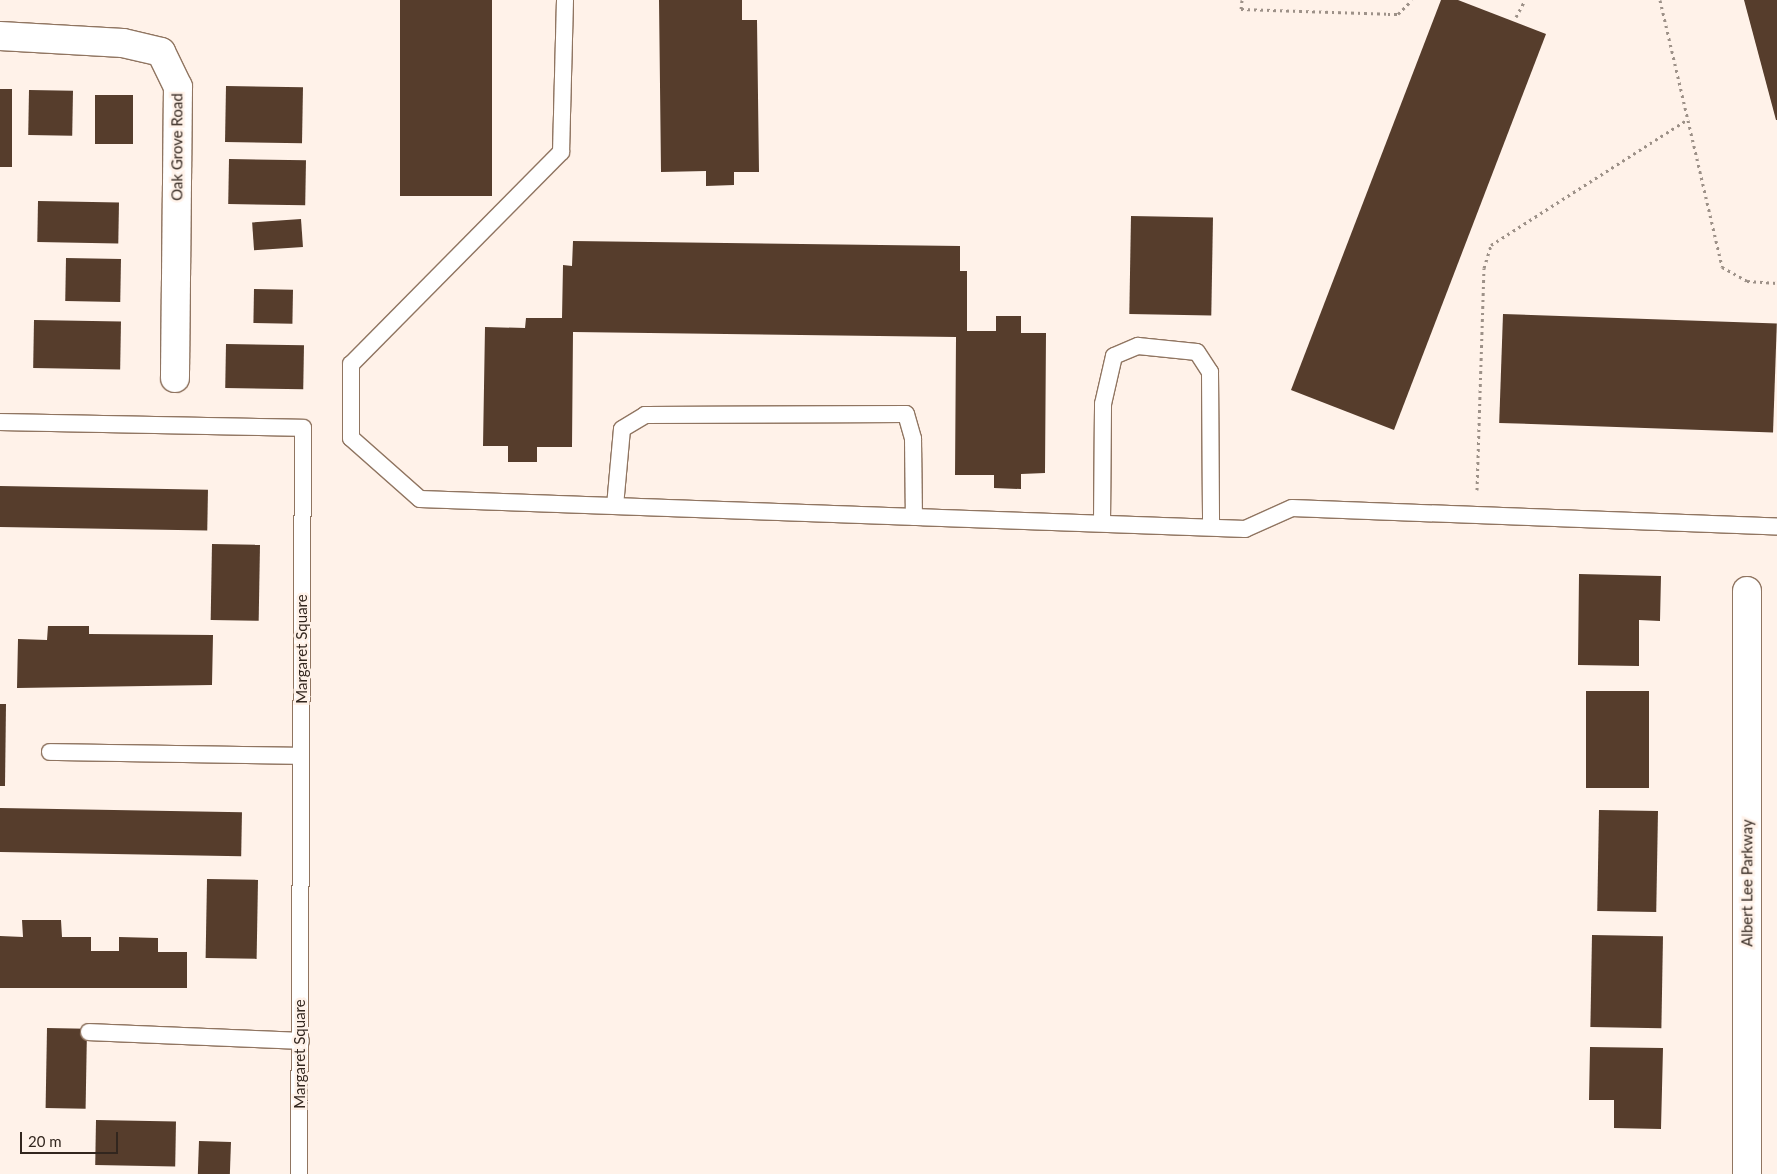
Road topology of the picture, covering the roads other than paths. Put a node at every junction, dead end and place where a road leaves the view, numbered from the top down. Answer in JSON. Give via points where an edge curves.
{"nodes":[{"id":1,"x":565,"y":0,"type":"edge"},
{"id":2,"x":0,"y":36,"type":"edge"},
{"id":3,"x":174,"y":378,"type":"dead end"},
{"id":4,"x":0,"y":422,"type":"edge"},
{"id":5,"x":615,"y":506,"type":"junction"},
{"id":6,"x":914,"y":517,"type":"junction"},
{"id":7,"x":1102,"y":523,"type":"junction"},
{"id":8,"x":1211,"y":527,"type":"junction"},
{"id":9,"x":1777,"y":527,"type":"edge"},
{"id":10,"x":1747,"y":591,"type":"dead end"},
{"id":11,"x":50,"y":752,"type":"dead end"},
{"id":12,"x":301,"y":756,"type":"junction"},
{"id":13,"x":89,"y":1032,"type":"dead end"},
{"id":14,"x":301,"y":1041,"type":"junction"},
{"id":15,"x":299,"y":1174,"type":"edge"},
{"id":16,"x":1746,"y":1174,"type":"edge"}],
"edges":[{"from":1,"to":5,"type":"lane","via":[[561,152],[351,364],[351,438],[420,499]]},
{"from":2,"to":3,"type":"street","name":"Oak Grove Road","via":[[123,43],[161,52],[178,87]]},
{"from":4,"to":12,"type":"lane","name":"Margaret Square","via":[[303,428]]},
{"from":5,"to":6,"type":"lane"},
{"from":5,"to":6,"type":"lane","via":[[622,429],[645,414],[906,414],[913,439]]},
{"from":6,"to":7,"type":"lane"},
{"from":7,"to":8,"type":"lane"},
{"from":7,"to":8,"type":"lane","via":[[1103,404],[1114,356],[1138,346],[1198,352],[1210,372]]},
{"from":8,"to":9,"type":"lane","via":[[1245,529],[1292,508]]},
{"from":10,"to":16,"type":"street","name":"Albert Lee Parkway"},
{"from":11,"to":12,"type":"lane"},
{"from":12,"to":14,"type":"lane","name":"Margaret Square"},
{"from":13,"to":14,"type":"lane"},
{"from":14,"to":15,"type":"lane","name":"Margaret Square"}]}
